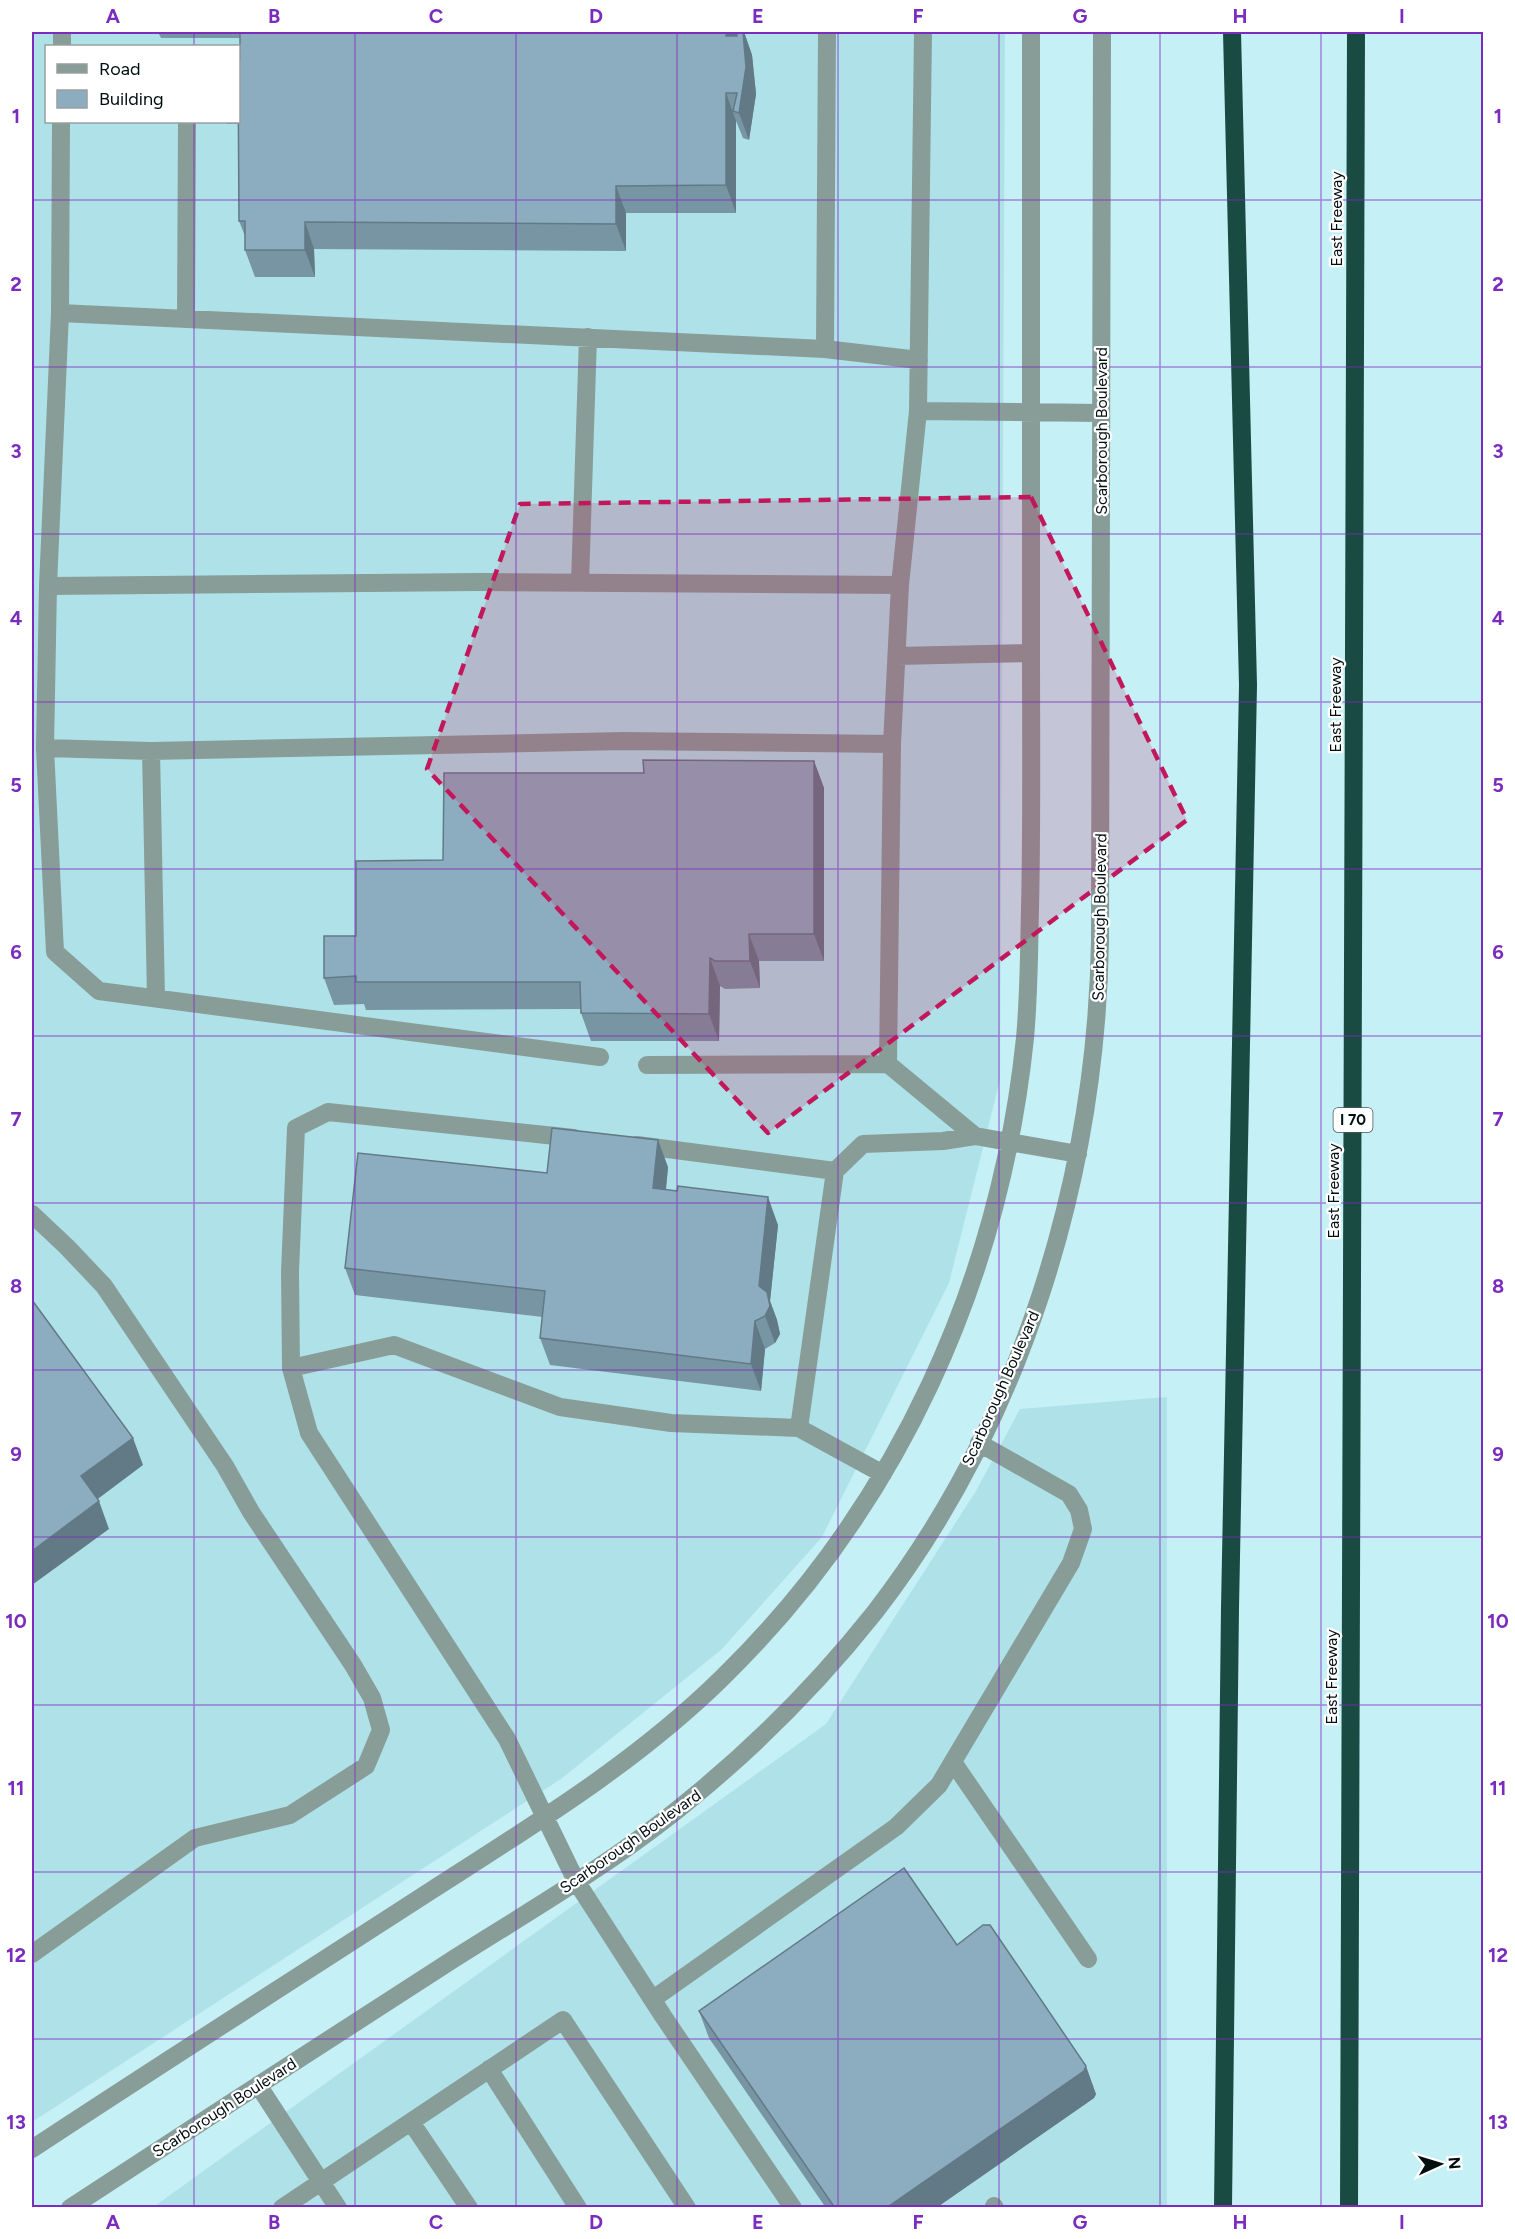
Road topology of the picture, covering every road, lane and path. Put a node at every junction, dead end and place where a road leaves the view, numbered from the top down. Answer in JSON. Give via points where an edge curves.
{"nodes":[{"id":1,"x":827,"y":32,"type":"edge"},
{"id":2,"x":923,"y":32,"type":"edge"},
{"id":3,"x":1031,"y":32,"type":"edge"},
{"id":4,"x":1102,"y":32,"type":"edge"},
{"id":5,"x":1232,"y":32,"type":"edge"},
{"id":6,"x":1356,"y":32,"type":"edge"},
{"id":7,"x":61,"y":123,"type":"edge"},
{"id":8,"x":187,"y":123,"type":"edge"},
{"id":9,"x":60,"y":314,"type":"junction"},
{"id":10,"x":186,"y":319,"type":"junction"},
{"id":11,"x":588,"y":338,"type":"junction"},
{"id":12,"x":825,"y":349,"type":"junction"},
{"id":13,"x":919,"y":360,"type":"junction"},
{"id":14,"x":918,"y":411,"type":"junction"},
{"id":15,"x":1030,"y":412,"type":"junction"},
{"id":16,"x":1101,"y":413,"type":"junction"},
{"id":17,"x":580,"y":583,"type":"junction"},
{"id":18,"x":900,"y":585,"type":"junction"},
{"id":19,"x":48,"y":586,"type":"junction"},
{"id":20,"x":1031,"y":653,"type":"junction"},
{"id":21,"x":897,"y":656,"type":"junction"},
{"id":22,"x":892,"y":744,"type":"junction"},
{"id":23,"x":45,"y":748,"type":"junction"},
{"id":24,"x":151,"y":751,"type":"junction"},
{"id":25,"x":156,"y":998,"type":"junction"},
{"id":26,"x":600,"y":1057,"type":"dead end"},
{"id":27,"x":888,"y":1064,"type":"junction"},
{"id":28,"x":647,"y":1065,"type":"dead end"},
{"id":29,"x":975,"y":1136,"type":"junction"},
{"id":30,"x":597,"y":1140,"type":"edge"},
{"id":31,"x":1010,"y":1142,"type":"junction"},
{"id":32,"x":620,"y":1143,"type":"edge"},
{"id":33,"x":1078,"y":1154,"type":"junction"},
{"id":34,"x":835,"y":1171,"type":"junction"},
{"id":35,"x":32,"y":1214,"type":"edge"},
{"id":36,"x":291,"y":1368,"type":"junction"},
{"id":37,"x":799,"y":1428,"type":"junction"},
{"id":38,"x":979,"y":1443,"type":"junction"},
{"id":39,"x":883,"y":1474,"type":"junction"},
{"id":40,"x":953,"y":1762,"type":"junction"},
{"id":41,"x":544,"y":1817,"type":"junction"},
{"id":42,"x":576,"y":1881,"type":"junction"},
{"id":43,"x":32,"y":1954,"type":"edge"},
{"id":44,"x":1088,"y":1959,"type":"dead end"},
{"id":45,"x":652,"y":1999,"type":"junction"},
{"id":46,"x":489,"y":2069,"type":"junction"},
{"id":47,"x":258,"y":2085,"type":"junction"},
{"id":48,"x":411,"y":2122,"type":"junction"},
{"id":49,"x":32,"y":2149,"type":"edge"},
{"id":50,"x":321,"y":2182,"type":"junction"},
{"id":51,"x":70,"y":2208,"type":"edge"},
{"id":52,"x":282,"y":2208,"type":"edge"},
{"id":53,"x":338,"y":2208,"type":"edge"},
{"id":54,"x":469,"y":2208,"type":"edge"},
{"id":55,"x":578,"y":2208,"type":"edge"},
{"id":56,"x":687,"y":2208,"type":"edge"},
{"id":57,"x":793,"y":2208,"type":"edge"},
{"id":58,"x":1223,"y":2208,"type":"edge"},
{"id":59,"x":1349,"y":2208,"type":"edge"}],
"edges":[{"from":1,"to":12,"type":"street"},
{"from":2,"to":13,"type":"street"},
{"from":3,"to":15,"type":"street"},
{"from":4,"to":16,"type":"street","name":"Scarborough Boulevard"},
{"from":5,"to":58,"type":"highway","via":[[1248,685]]},
{"from":6,"to":59,"type":"highway","name":"East Freeway","number":"I 70"},
{"from":7,"to":9,"type":"street"},
{"from":8,"to":10,"type":"street"},
{"from":9,"to":10,"type":"street"},
{"from":9,"to":19,"type":"street"},
{"from":10,"to":11,"type":"street"},
{"from":11,"to":12,"type":"street"},
{"from":11,"to":17,"type":"street"},
{"from":12,"to":13,"type":"street"},
{"from":13,"to":14,"type":"street"},
{"from":14,"to":15,"type":"street"},
{"from":14,"to":18,"type":"street"},
{"from":15,"to":16,"type":"street"},
{"from":15,"to":20,"type":"street"},
{"from":16,"to":33,"type":"street","name":"Scarborough Boulevard","via":[[1099,985],[1090,1082]]},
{"from":17,"to":18,"type":"street"},
{"from":17,"to":19,"type":"street"},
{"from":18,"to":21,"type":"street"},
{"from":19,"to":23,"type":"street"},
{"from":20,"to":21,"type":"street"},
{"from":20,"to":31,"type":"street","via":[[1026,1030]]},
{"from":21,"to":22,"type":"street"},
{"from":22,"to":24,"type":"street","via":[[624,741]]},
{"from":22,"to":27,"type":"street"},
{"from":23,"to":24,"type":"street"},
{"from":23,"to":25,"type":"street","via":[[55,952],[99,991]]},
{"from":24,"to":25,"type":"street"},
{"from":25,"to":26,"type":"street"},
{"from":27,"to":28,"type":"street"},
{"from":27,"to":29,"type":"street"},
{"from":29,"to":31,"type":"street"},
{"from":29,"to":34,"type":"street","via":[[863,1144]]},
{"from":30,"to":36,"type":"street","via":[[328,1112],[296,1128]]},
{"from":31,"to":33,"type":"street"},
{"from":31,"to":39,"type":"street","via":[[984,1249],[951,1339],[911,1428]]},
{"from":32,"to":34,"type":"street"},
{"from":33,"to":38,"type":"street","name":"Scarborough Boulevard","via":[[1037,1304]]},
{"from":34,"to":37,"type":"street"},
{"from":35,"to":43,"type":"street","via":[[110,1295],[353,1665],[372,1698],[381,1730],[366,1766],[300,1809],[290,1815],[195,1838]]},
{"from":36,"to":37,"type":"street","via":[[394,1345],[560,1407],[671,1423]]},
{"from":36,"to":41,"type":"street","via":[[309,1434],[507,1739]]},
{"from":37,"to":39,"type":"street"},
{"from":38,"to":40,"type":"street","via":[[1069,1494],[1079,1510],[1083,1529],[1071,1563]]},
{"from":38,"to":42,"type":"street","name":"Scarborough Boulevard","via":[[906,1569],[813,1684],[690,1800]]},
{"from":39,"to":41,"type":"street","via":[[788,1610],[736,1665],[656,1737]]},
{"from":40,"to":44,"type":"street"},
{"from":40,"to":45,"type":"street","via":[[939,1785],[896,1827]]},
{"from":41,"to":42,"type":"street"},
{"from":41,"to":49,"type":"street"},
{"from":42,"to":45,"type":"street"},
{"from":42,"to":47,"type":"street","name":"Scarborough Boulevard"},
{"from":45,"to":57,"type":"street"},
{"from":46,"to":48,"type":"street"},
{"from":46,"to":55,"type":"street"},
{"from":46,"to":56,"type":"street","via":[[562,2020]]},
{"from":47,"to":50,"type":"street"},
{"from":47,"to":51,"type":"street","name":"Scarborough Boulevard"},
{"from":48,"to":50,"type":"street"},
{"from":48,"to":54,"type":"street"},
{"from":50,"to":52,"type":"street"},
{"from":50,"to":53,"type":"street"}]}
